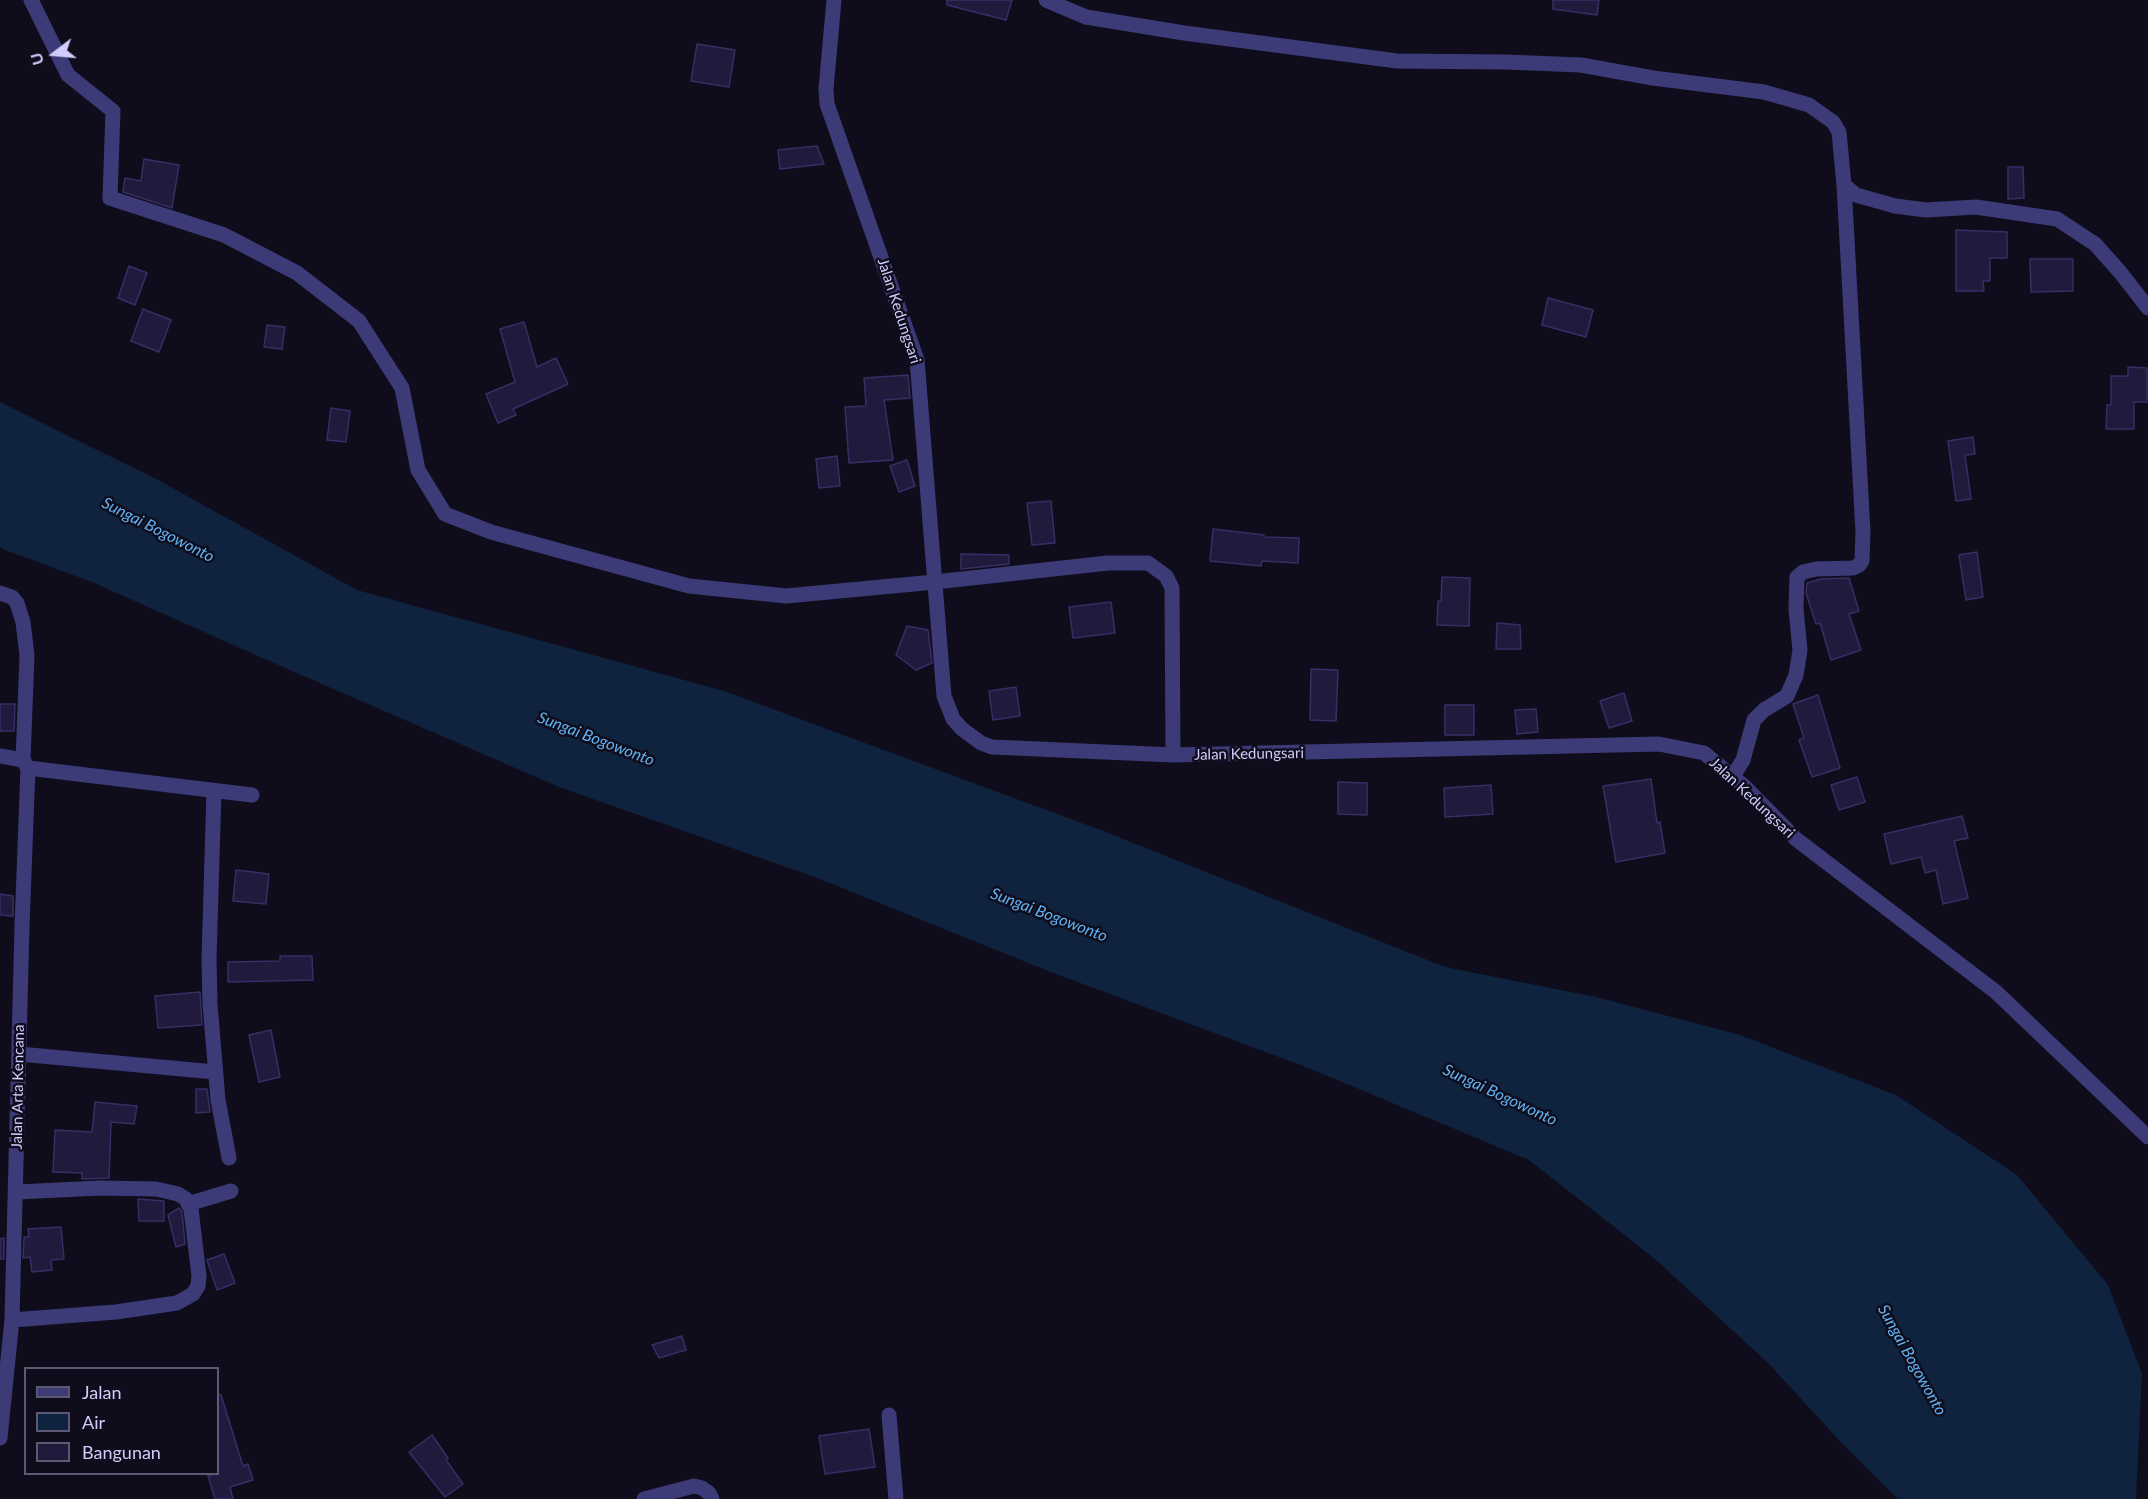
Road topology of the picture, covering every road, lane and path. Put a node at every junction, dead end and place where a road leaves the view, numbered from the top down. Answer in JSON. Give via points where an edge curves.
{"nodes":[{"id":1,"x":31,"y":0,"type":"edge"},
{"id":2,"x":834,"y":0,"type":"edge"},
{"id":3,"x":1046,"y":0,"type":"edge"},
{"id":4,"x":1844,"y":185,"type":"junction"},
{"id":5,"x":2148,"y":308,"type":"edge"},
{"id":6,"x":935,"y":582,"type":"junction"},
{"id":7,"x":0,"y":593,"type":"edge"},
{"id":8,"x":1173,"y":755,"type":"junction"},
{"id":9,"x":0,"y":756,"type":"edge"},
{"id":10,"x":26,"y":764,"type":"junction"},
{"id":11,"x":1733,"y":777,"type":"junction"},
{"id":12,"x":214,"y":791,"type":"junction"},
{"id":13,"x":252,"y":795,"type":"dead end"},
{"id":14,"x":19,"y":1054,"type":"junction"},
{"id":15,"x":215,"y":1072,"type":"junction"},
{"id":16,"x":2148,"y":1137,"type":"edge"},
{"id":17,"x":229,"y":1158,"type":"dead end"},
{"id":18,"x":231,"y":1191,"type":"dead end"},
{"id":19,"x":17,"y":1192,"type":"junction"},
{"id":20,"x":188,"y":1204,"type":"junction"},
{"id":21,"x":12,"y":1320,"type":"junction"},
{"id":22,"x":5,"y":1344,"type":"edge"},
{"id":23,"x":889,"y":1415,"type":"dead end"},
{"id":24,"x":0,"y":1438,"type":"edge"},
{"id":25,"x":644,"y":1499,"type":"edge"},
{"id":26,"x":712,"y":1499,"type":"edge"},
{"id":27,"x":896,"y":1499,"type":"edge"}],
"edges":[{"from":1,"to":6,"type":"street","via":[[68,75],[113,111],[110,198],[224,235],[297,273],[358,321],[402,388],[418,470],[445,514],[492,532],[689,586],[786,596]]},
{"from":2,"to":6,"type":"street","name":"Jalan Kedungsari","via":[[827,104],[917,360]]},
{"from":3,"to":4,"type":"street","via":[[1086,17],[1373,58],[1581,65],[1764,92],[1809,105],[1833,122],[1839,132]]},
{"from":4,"to":5,"type":"street","via":[[1856,195],[1895,206],[1926,210],[1976,207],[2057,219],[2095,244]]},
{"from":4,"to":11,"type":"street","via":[[1862,561],[1853,568],[1816,569],[1797,577],[1800,650],[1796,675],[1787,696],[1754,720],[1743,760]]},
{"from":6,"to":8,"type":"street","name":"Jalan Kedungsari","via":[[944,696],[953,719],[967,733],[992,747]]},
{"from":6,"to":8,"type":"street","via":[[1108,563],[1154,566],[1172,588]]},
{"from":7,"to":10,"type":"street","name":"Jalan Arta Kencana","via":[[17,603],[23,622],[27,655]]},
{"from":8,"to":11,"type":"street","name":"Jalan Kedungsari","via":[[1659,744],[1704,753]]},
{"from":9,"to":10,"type":"street"},
{"from":10,"to":12,"type":"street"},
{"from":10,"to":14,"type":"street","name":"Jalan Arta Kencana"},
{"from":11,"to":16,"type":"street","name":"Jalan Kedungsari","via":[[1796,839],[1996,992]]},
{"from":12,"to":13,"type":"street"},
{"from":12,"to":15,"type":"street","via":[[209,959]]},
{"from":14,"to":15,"type":"street"},
{"from":14,"to":19,"type":"street","name":"Jalan Arta Kencana"},
{"from":15,"to":17,"type":"street"},
{"from":18,"to":20,"type":"street"},
{"from":19,"to":20,"type":"street","via":[[156,1189],[178,1194]]},
{"from":19,"to":21,"type":"street","name":"Jalan Arta Kencana"},
{"from":20,"to":21,"type":"street","via":[[199,1276],[198,1286],[185,1300],[116,1312]]},
{"from":21,"to":22,"type":"street","name":"Jalan Arta Kencana"},
{"from":22,"to":24,"type":"street","name":"Jalan Arta Kencana"},
{"from":23,"to":27,"type":"street"},
{"from":25,"to":26,"type":"street","via":[[694,1486],[709,1493]]}]}
